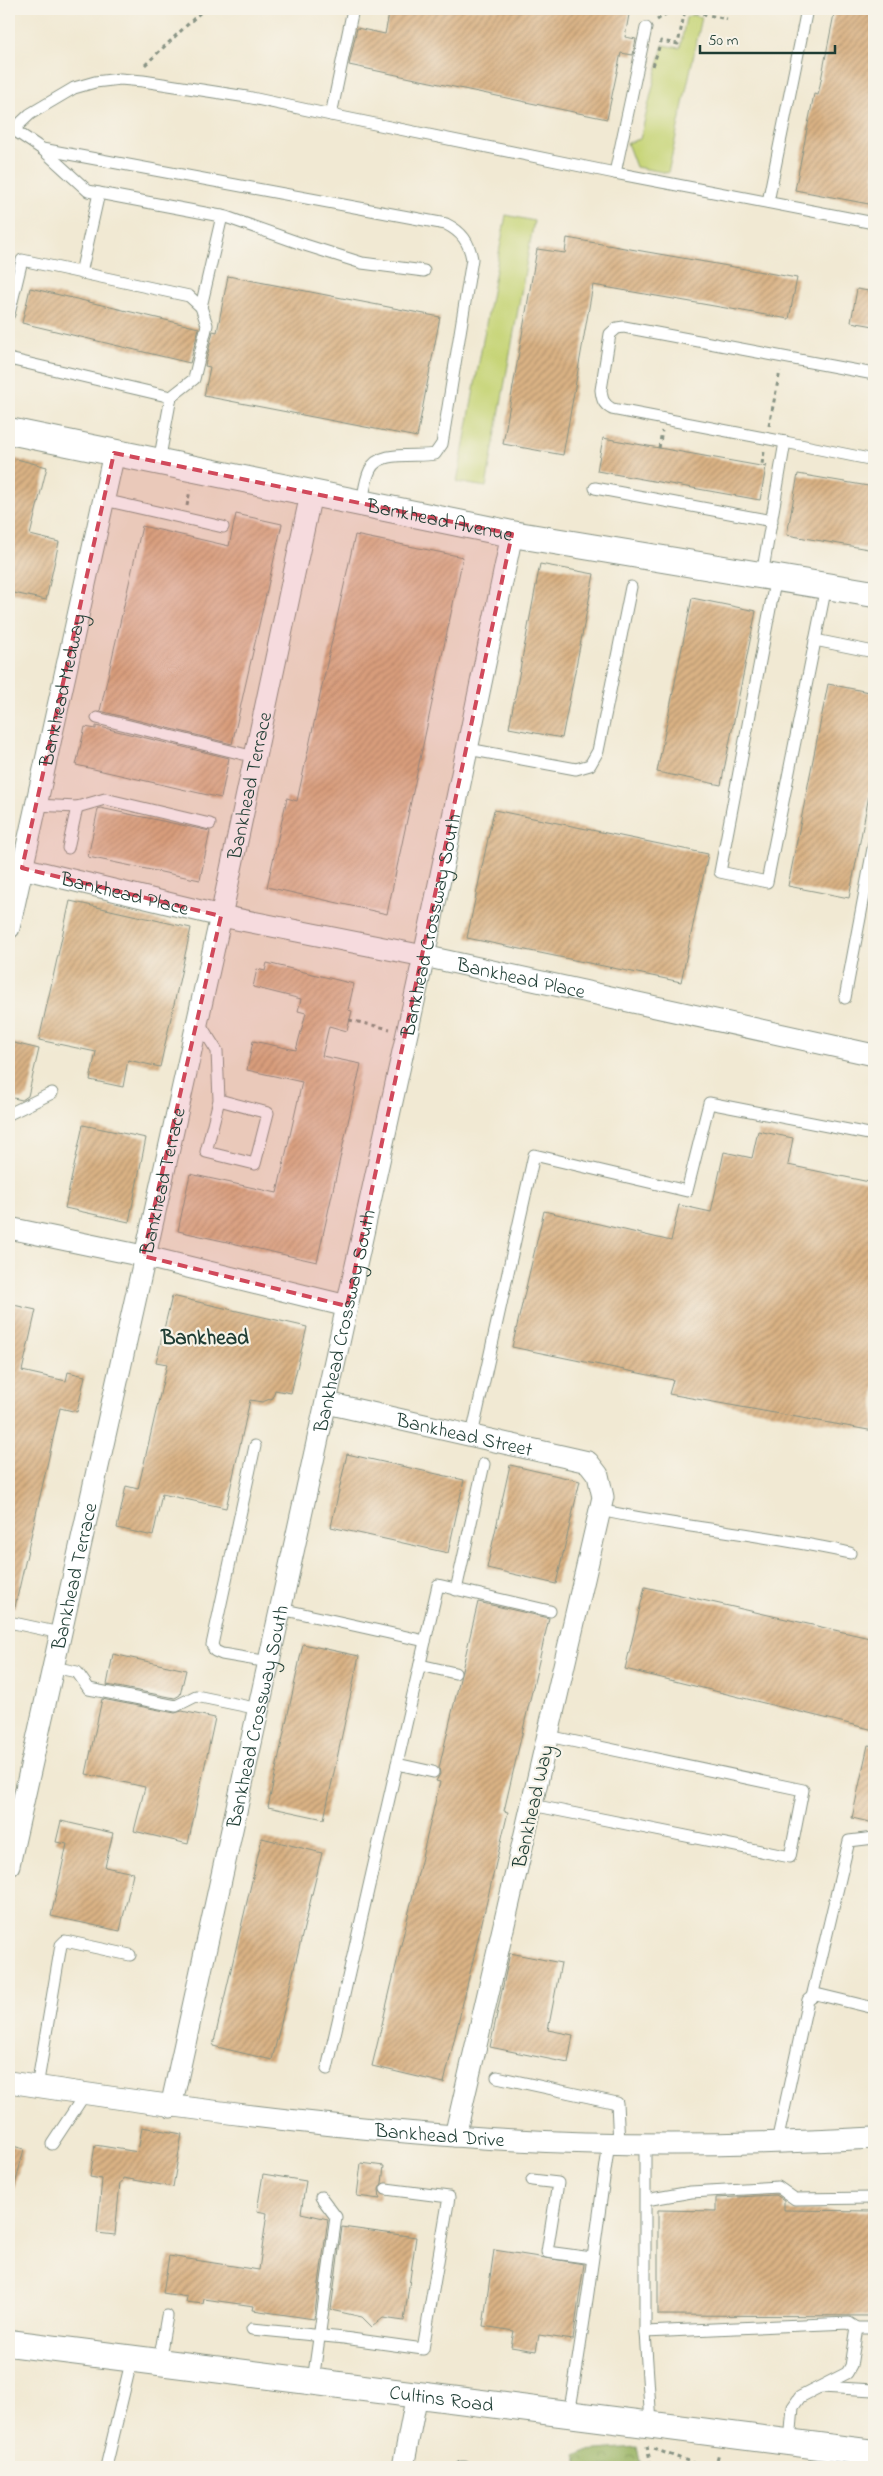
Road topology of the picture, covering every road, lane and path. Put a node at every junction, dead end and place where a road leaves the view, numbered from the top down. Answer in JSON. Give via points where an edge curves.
{"nodes":[{"id":1,"x":204,"y":9,"type":"edge"},
{"id":2,"x":353,"y":9,"type":"edge"},
{"id":3,"x":673,"y":9,"type":"edge"},
{"id":4,"x":806,"y":9,"type":"edge"},
{"id":5,"x":727,"y":19,"type":"dead end"},
{"id":6,"x":646,"y":28,"type":"joint"},
{"id":7,"x":145,"y":65,"type":"dead end"},
{"id":8,"x":637,"y":68,"type":"junction"},
{"id":9,"x":331,"y":115,"type":"junction"},
{"id":10,"x":12,"y":132,"type":"edge"},
{"id":11,"x":42,"y":149,"type":"junction"},
{"id":12,"x":615,"y":172,"type":"junction"},
{"id":13,"x":99,"y":193,"type":"junction"},
{"id":14,"x":768,"y":202,"type":"junction"},
{"id":15,"x":222,"y":216,"type":"junction"},
{"id":16,"x":874,"y":223,"type":"edge"},
{"id":17,"x":424,"y":271,"type":"dead end"},
{"id":18,"x":81,"y":273,"type":"junction"},
{"id":19,"x":201,"y":307,"type":"junction"},
{"id":20,"x":9,"y":314,"type":"edge"},
{"id":21,"x":783,"y":356,"type":"junction"},
{"id":22,"x":9,"y":359,"type":"edge"},
{"id":23,"x":874,"y":374,"type":"edge"},
{"id":24,"x":171,"y":397,"type":"junction"},
{"id":25,"x":9,"y":431,"type":"edge"},
{"id":26,"x":767,"y":438,"type":"junction"},
{"id":27,"x":785,"y":442,"type":"junction"},
{"id":28,"x":114,"y":453,"type":"junction"},
{"id":29,"x":874,"y":460,"type":"edge"},
{"id":30,"x":160,"y":462,"type":"junction"},
{"id":31,"x":779,"y":475,"type":"junction"},
{"id":32,"x":594,"y":488,"type":"dead end"},
{"id":33,"x":191,"y":489,"type":"dead end"},
{"id":34,"x":311,"y":494,"type":"junction"},
{"id":35,"x":104,"y":500,"type":"junction"},
{"id":36,"x":188,"y":500,"type":"dead end"},
{"id":37,"x":362,"y":504,"type":"junction"},
{"id":38,"x":772,"y":521,"type":"junction"},
{"id":39,"x":223,"y":527,"type":"dead end"},
{"id":40,"x":512,"y":534,"type":"junction"},
{"id":41,"x":769,"y":576,"type":"junction"},
{"id":42,"x":826,"y":586,"type":"junction"},
{"id":43,"x":631,"y":587,"type":"dead end"},
{"id":44,"x":874,"y":594,"type":"edge"},
{"id":45,"x":816,"y":640,"type":"junction"},
{"id":46,"x":874,"y":652,"type":"edge"},
{"id":47,"x":97,"y":718,"type":"dead end"},
{"id":48,"x":468,"y":749,"type":"junction"},
{"id":49,"x":255,"y":757,"type":"junction"},
{"id":50,"x":36,"y":805,"type":"junction"},
{"id":51,"x":77,"y":807,"type":"junction"},
{"id":52,"x":210,"y":824,"type":"dead end"},
{"id":53,"x":874,"y":843,"type":"edge"},
{"id":54,"x":68,"y":848,"type":"dead end"},
{"id":55,"x":16,"y":866,"type":"junction"},
{"id":56,"x":221,"y":916,"type":"junction"},
{"id":57,"x":9,"y":928,"type":"edge"},
{"id":58,"x":424,"y":956,"type":"junction"},
{"id":59,"x":845,"y":998,"type":"dead end"},
{"id":60,"x":197,"y":1020,"type":"junction"},
{"id":61,"x":349,"y":1020,"type":"dead end"},
{"id":62,"x":408,"y":1032,"type":"junction"},
{"id":63,"x":874,"y":1055,"type":"edge"},
{"id":64,"x":52,"y":1093,"type":"dead end"},
{"id":65,"x":218,"y":1100,"type":"junction"},
{"id":66,"x":9,"y":1114,"type":"edge"},
{"id":67,"x":874,"y":1135,"type":"edge"},
{"id":68,"x":9,"y":1228,"type":"edge"},
{"id":69,"x":143,"y":1256,"type":"junction"},
{"id":70,"x":347,"y":1306,"type":"junction"},
{"id":71,"x":327,"y":1403,"type":"junction"},
{"id":72,"x":472,"y":1435,"type":"junction"},
{"id":73,"x":255,"y":1446,"type":"dead end"},
{"id":74,"x":484,"y":1464,"type":"dead end"},
{"id":75,"x":598,"y":1475,"type":"joint"},
{"id":76,"x":600,"y":1510,"type":"junction"},
{"id":77,"x":850,"y":1553,"type":"dead end"},
{"id":78,"x":456,"y":1590,"type":"junction"},
{"id":79,"x":281,"y":1609,"type":"junction"},
{"id":80,"x":550,"y":1611,"type":"dead end"},
{"id":81,"x":9,"y":1622,"type":"edge"},
{"id":82,"x":60,"y":1633,"type":"junction"},
{"id":83,"x":425,"y":1641,"type":"junction"},
{"id":84,"x":269,"y":1662,"type":"junction"},
{"id":85,"x":420,"y":1665,"type":"junction"},
{"id":86,"x":53,"y":1667,"type":"junction"},
{"id":87,"x":455,"y":1673,"type":"dead end"},
{"id":88,"x":259,"y":1709,"type":"junction"},
{"id":89,"x":548,"y":1736,"type":"junction"},
{"id":90,"x":397,"y":1764,"type":"junction"},
{"id":91,"x":433,"y":1772,"type":"dead end"},
{"id":92,"x":532,"y":1805,"type":"junction"},
{"id":93,"x":874,"y":1838,"type":"edge"},
{"id":94,"x":9,"y":1865,"type":"edge"},
{"id":95,"x":130,"y":1956,"type":"dead end"},
{"id":96,"x":812,"y":1997,"type":"junction"},
{"id":97,"x":874,"y":2008,"type":"edge"},
{"id":98,"x":327,"y":2070,"type":"dead end"},
{"id":99,"x":497,"y":2077,"type":"dead end"},
{"id":100,"x":9,"y":2082,"type":"edge"},
{"id":101,"x":37,"y":2087,"type":"junction"},
{"id":102,"x":84,"y":2094,"type":"junction"},
{"id":103,"x":171,"y":2107,"type":"junction"},
{"id":104,"x":456,"y":2136,"type":"junction"},
{"id":105,"x":874,"y":2138,"type":"edge"},
{"id":106,"x":777,"y":2142,"type":"junction"},
{"id":107,"x":614,"y":2143,"type":"junction"},
{"id":108,"x":52,"y":2144,"type":"dead end"},
{"id":109,"x":645,"y":2144,"type":"junction"},
{"id":110,"x":532,"y":2180,"type":"dead end"},
{"id":111,"x":386,"y":2189,"type":"dead end"},
{"id":112,"x":321,"y":2197,"type":"dead end"},
{"id":113,"x":874,"y":2198,"type":"edge"},
{"id":114,"x":646,"y":2200,"type":"junction"},
{"id":115,"x":592,"y":2258,"type":"junction"},
{"id":116,"x":167,"y":2316,"type":"dead end"},
{"id":117,"x":857,"y":2328,"type":"junction"},
{"id":118,"x":874,"y":2328,"type":"edge"},
{"id":119,"x":252,"y":2329,"type":"dead end"},
{"id":120,"x":646,"y":2332,"type":"junction"},
{"id":121,"x":320,"y":2336,"type":"junction"},
{"id":122,"x":9,"y":2343,"type":"edge"},
{"id":123,"x":132,"y":2358,"type":"junction"},
{"id":124,"x":159,"y":2362,"type":"junction"},
{"id":125,"x":313,"y":2381,"type":"junction"},
{"id":126,"x":820,"y":2387,"type":"junction"},
{"id":127,"x":874,"y":2390,"type":"edge"},
{"id":128,"x":417,"y":2394,"type":"junction"},
{"id":129,"x":569,"y":2414,"type":"junction"},
{"id":130,"x":649,"y":2435,"type":"junction"},
{"id":131,"x":790,"y":2443,"type":"junction"},
{"id":132,"x":866,"y":2456,"type":"edge"},
{"id":133,"x":106,"y":2467,"type":"edge"},
{"id":134,"x":403,"y":2467,"type":"edge"},
{"id":135,"x":705,"y":2467,"type":"edge"}],
"edges":[{"from":1,"to":7,"type":"path"},
{"from":2,"to":9,"type":"lane"},
{"from":3,"to":6,"type":"path"},
{"from":4,"to":14,"type":"lane"},
{"from":5,"to":8,"type":"path","via":[[685,10],[678,44],[661,40],[655,66]]},
{"from":6,"to":8,"type":"lane"},
{"from":8,"to":12,"type":"lane"},
{"from":9,"to":10,"type":"lane","via":[[247,97],[120,79],[74,88],[30,114]]},
{"from":9,"to":12,"type":"lane"},
{"from":10,"to":11,"type":"lane"},
{"from":11,"to":13,"type":"lane","via":[[88,191]]},
{"from":11,"to":37,"type":"lane","via":[[446,224],[464,236],[472,259],[442,444],[435,454],[382,457],[374,462]]},
{"from":12,"to":14,"type":"lane"},
{"from":13,"to":15,"type":"lane"},
{"from":13,"to":18,"type":"lane"},
{"from":14,"to":16,"type":"lane"},
{"from":15,"to":17,"type":"lane","via":[[362,263]]},
{"from":15,"to":19,"type":"lane"},
{"from":18,"to":19,"type":"lane","via":[[189,296]]},
{"from":18,"to":20,"type":"lane","via":[[22,260]]},
{"from":19,"to":24,"type":"lane","via":[[207,325],[194,379]]},
{"from":21,"to":23,"type":"lane"},
{"from":21,"to":26,"type":"path"},
{"from":21,"to":26,"type":"lane","via":[[624,327],[613,330],[608,339],[601,390],[602,399],[612,409]]},
{"from":22,"to":24,"type":"lane"},
{"from":24,"to":30,"type":"lane"},
{"from":25,"to":28,"type":"street","name":"Bankhead Avenue"},
{"from":26,"to":27,"type":"lane"},
{"from":26,"to":31,"type":"path","via":[[762,464],[767,465],[766,473]]},
{"from":27,"to":29,"type":"lane"},
{"from":27,"to":31,"type":"lane"},
{"from":28,"to":30,"type":"street","name":"Bankhead Avenue"},
{"from":28,"to":35,"type":"street","name":"Bankhead Medway"},
{"from":30,"to":34,"type":"street","name":"Bankhead Avenue"},
{"from":31,"to":38,"type":"lane"},
{"from":32,"to":38,"type":"lane"},
{"from":33,"to":36,"type":"path"},
{"from":34,"to":37,"type":"street","name":"Bankhead Avenue"},
{"from":34,"to":49,"type":"street","name":"Bankhead Terrace"},
{"from":35,"to":39,"type":"lane"},
{"from":35,"to":50,"type":"street","name":"Bankhead Medway"},
{"from":37,"to":40,"type":"street","name":"Bankhead Avenue"},
{"from":38,"to":41,"type":"lane"},
{"from":40,"to":41,"type":"street","name":"Bankhead Avenue"},
{"from":40,"to":48,"type":"street","name":"Bankhead Crossway South"},
{"from":41,"to":42,"type":"street","name":"Bankhead Avenue"},
{"from":41,"to":45,"type":"lane","via":[[720,872],[768,882]]},
{"from":42,"to":44,"type":"street","name":"Bankhead Avenue"},
{"from":42,"to":45,"type":"lane"},
{"from":43,"to":48,"type":"lane","via":[[598,751],[590,765],[576,769]]},
{"from":45,"to":46,"type":"lane"},
{"from":47,"to":49,"type":"lane"},
{"from":48,"to":58,"type":"street","name":"Bankhead Crossway South"},
{"from":49,"to":56,"type":"street","name":"Bankhead Terrace"},
{"from":50,"to":51,"type":"lane"},
{"from":50,"to":55,"type":"street","name":"Bankhead Medway"},
{"from":51,"to":52,"type":"lane","via":[[105,799]]},
{"from":51,"to":54,"type":"lane"},
{"from":53,"to":59,"type":"lane"},
{"from":55,"to":56,"type":"street","name":"Bankhead Place"},
{"from":55,"to":57,"type":"street","name":"Bankhead Medway"},
{"from":56,"to":58,"type":"street","name":"Bankhead Place"},
{"from":56,"to":60,"type":"street","name":"Bankhead Terrace"},
{"from":58,"to":62,"type":"street","name":"Bankhead Crossway South"},
{"from":58,"to":63,"type":"street","name":"Bankhead Place"},
{"from":60,"to":65,"type":"lane","via":[[217,1051]]},
{"from":60,"to":69,"type":"street","name":"Bankhead Terrace"},
{"from":61,"to":62,"type":"path"},
{"from":62,"to":70,"type":"street","name":"Bankhead Crossway South"},
{"from":64,"to":66,"type":"lane"},
{"from":65,"to":65,"type":"lane","via":[[206,1152],[255,1164],[268,1113]]},
{"from":67,"to":72,"type":"lane","via":[[709,1103],[686,1191],[534,1155]]},
{"from":68,"to":69,"type":"street"},
{"from":69,"to":70,"type":"street"},
{"from":69,"to":82,"type":"street","name":"Bankhead Terrace"},
{"from":70,"to":71,"type":"street","name":"Bankhead Crossway South"},
{"from":71,"to":72,"type":"street","name":"Bankhead Street"},
{"from":71,"to":79,"type":"street","name":"Bankhead Crossway South"},
{"from":72,"to":75,"type":"street","name":"Bankhead Street","via":[[588,1462]]},
{"from":73,"to":84,"type":"lane","via":[[212,1644],[215,1651],[222,1654]]},
{"from":74,"to":78,"type":"lane"},
{"from":75,"to":76,"type":"street","name":"Bankhead Way","via":[[603,1497]]},
{"from":76,"to":77,"type":"lane"},
{"from":76,"to":89,"type":"street","name":"Bankhead Way"},
{"from":78,"to":80,"type":"lane"},
{"from":78,"to":83,"type":"lane","via":[[438,1585]]},
{"from":79,"to":83,"type":"lane"},
{"from":79,"to":84,"type":"street","name":"Bankhead Crossway South"},
{"from":81,"to":82,"type":"lane"},
{"from":82,"to":86,"type":"street","name":"Bankhead Terrace"},
{"from":83,"to":85,"type":"lane"},
{"from":84,"to":88,"type":"street","name":"Bankhead Crossway South"},
{"from":85,"to":87,"type":"lane"},
{"from":85,"to":90,"type":"lane"},
{"from":86,"to":88,"type":"lane","via":[[77,1672],[89,1689],[176,1706],[196,1696]]},
{"from":86,"to":94,"type":"street","name":"Bankhead Terrace"},
{"from":88,"to":103,"type":"street","name":"Bankhead Crossway South"},
{"from":89,"to":92,"type":"street","name":"Bankhead Way"},
{"from":89,"to":92,"type":"lane","via":[[804,1790],[790,1857]]},
{"from":90,"to":91,"type":"lane"},
{"from":90,"to":98,"type":"lane"},
{"from":92,"to":104,"type":"street","name":"Bankhead Way"},
{"from":93,"to":96,"type":"lane","via":[[849,1841]]},
{"from":95,"to":101,"type":"lane","via":[[65,1941],[61,1945]]},
{"from":96,"to":97,"type":"lane","via":[[816,1994]]},
{"from":96,"to":106,"type":"lane","via":[[808,2000]]},
{"from":99,"to":107,"type":"lane","via":[[617,2103]]},
{"from":100,"to":101,"type":"street","name":"Bankhead Drive"},
{"from":101,"to":102,"type":"street","name":"Bankhead Drive"},
{"from":102,"to":103,"type":"street","name":"Bankhead Drive"},
{"from":102,"to":108,"type":"lane"},
{"from":103,"to":104,"type":"street","name":"Bankhead Drive"},
{"from":104,"to":107,"type":"street","name":"Bankhead Drive"},
{"from":105,"to":106,"type":"street","name":"Bankhead Drive"},
{"from":106,"to":109,"type":"street","name":"Bankhead Drive"},
{"from":107,"to":109,"type":"street","name":"Bankhead Drive"},
{"from":107,"to":115,"type":"lane"},
{"from":109,"to":114,"type":"lane"},
{"from":110,"to":115,"type":"lane","via":[[558,2183],[547,2252]]},
{"from":111,"to":121,"type":"lane","via":[[449,2197],[423,2349]]},
{"from":112,"to":121,"type":"lane","via":[[336,2217]]},
{"from":113,"to":114,"type":"lane","via":[[795,2199],[778,2187],[691,2192]]},
{"from":114,"to":120,"type":"lane"},
{"from":115,"to":129,"type":"lane"},
{"from":116,"to":124,"type":"lane"},
{"from":117,"to":118,"type":"lane"},
{"from":117,"to":120,"type":"lane","via":[[849,2322]]},
{"from":117,"to":126,"type":"lane","via":[[852,2366],[847,2373]]},
{"from":119,"to":121,"type":"lane"},
{"from":120,"to":130,"type":"lane"},
{"from":121,"to":125,"type":"lane"},
{"from":122,"to":123,"type":"street","name":"Cultins Road"},
{"from":123,"to":124,"type":"street","name":"Cultins Road"},
{"from":123,"to":133,"type":"lane"},
{"from":124,"to":125,"type":"street","name":"Cultins Road"},
{"from":125,"to":128,"type":"street","name":"Cultins Road"},
{"from":126,"to":127,"type":"lane"},
{"from":126,"to":131,"type":"lane","via":[[800,2397],[793,2407]]},
{"from":128,"to":129,"type":"street","name":"Cultins Road"},
{"from":128,"to":134,"type":"street"},
{"from":129,"to":130,"type":"street","name":"Cultins Road"},
{"from":130,"to":131,"type":"street","name":"Cultins Road"},
{"from":130,"to":135,"type":"path"},
{"from":131,"to":132,"type":"street","name":"Cultins Road"}]}
